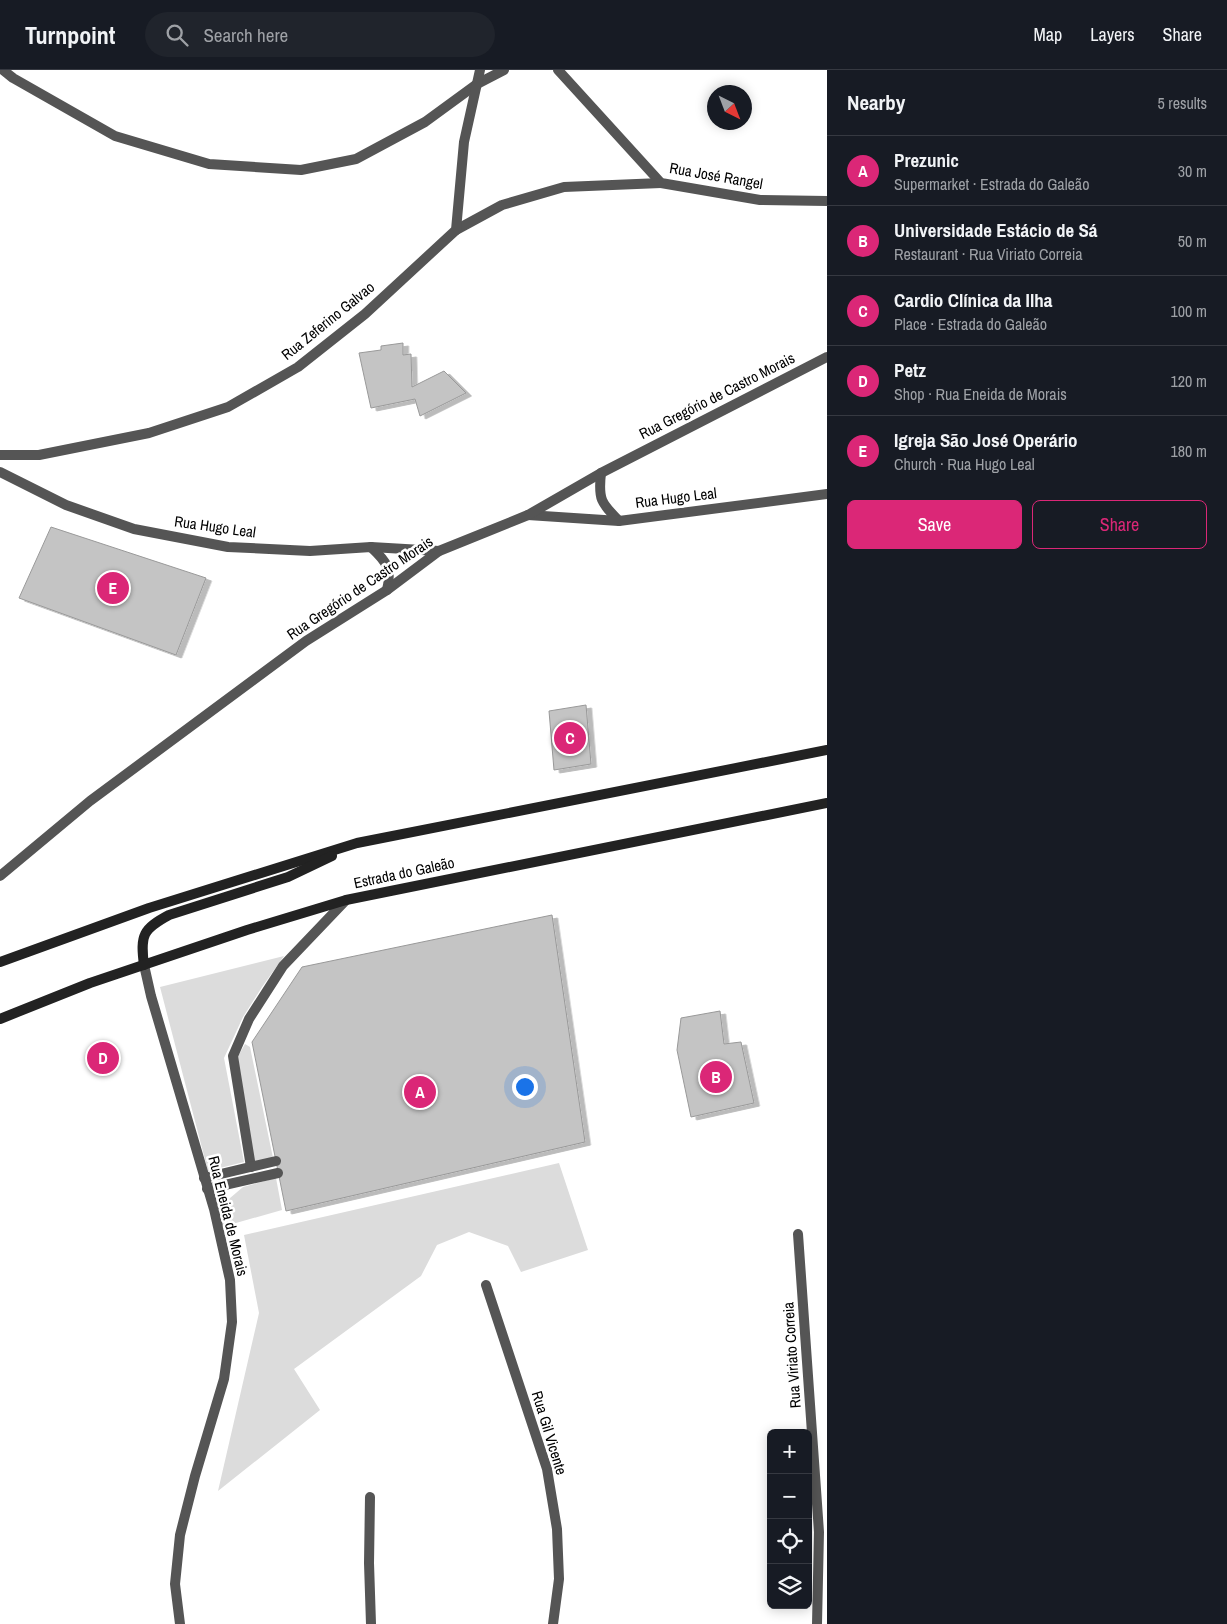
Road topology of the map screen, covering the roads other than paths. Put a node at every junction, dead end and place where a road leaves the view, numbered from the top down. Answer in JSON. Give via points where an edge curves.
{"nodes":[{"id":1,"x":3,"y":70,"type":"edge"},
{"id":2,"x":480,"y":70,"type":"edge"},
{"id":3,"x":504,"y":70,"type":"edge"},
{"id":4,"x":558,"y":70,"type":"edge"},
{"id":5,"x":477,"y":84,"type":"junction"},
{"id":6,"x":661,"y":182,"type":"junction"},
{"id":7,"x":827,"y":201,"type":"edge"},
{"id":8,"x":456,"y":230,"type":"junction"},
{"id":9,"x":827,"y":357,"type":"edge"},
{"id":10,"x":0,"y":455,"type":"edge"},
{"id":11,"x":0,"y":472,"type":"edge"},
{"id":12,"x":601,"y":473,"type":"junction"},
{"id":13,"x":827,"y":494,"type":"edge"},
{"id":14,"x":528,"y":515,"type":"junction"},
{"id":15,"x":620,"y":521,"type":"junction"},
{"id":16,"x":371,"y":548,"type":"junction"},
{"id":17,"x":439,"y":551,"type":"junction"},
{"id":18,"x":387,"y":590,"type":"junction"},
{"id":19,"x":827,"y":750,"type":"edge"},
{"id":20,"x":827,"y":803,"type":"edge"},
{"id":21,"x":357,"y":843,"type":"junction"},
{"id":22,"x":0,"y":876,"type":"edge"},
{"id":23,"x":346,"y":900,"type":"junction"},
{"id":24,"x":0,"y":962,"type":"edge"},
{"id":25,"x":144,"y":965,"type":"junction"},
{"id":26,"x":0,"y":1019,"type":"edge"},
{"id":27,"x":276,"y":1161,"type":"dead end"},
{"id":28,"x":251,"y":1167,"type":"junction"},
{"id":29,"x":278,"y":1173,"type":"dead end"},
{"id":30,"x":204,"y":1178,"type":"junction"},
{"id":31,"x":207,"y":1189,"type":"junction"},
{"id":32,"x":798,"y":1234,"type":"dead end"},
{"id":33,"x":486,"y":1285,"type":"dead end"},
{"id":34,"x":370,"y":1497,"type":"dead end"},
{"id":35,"x":180,"y":1624,"type":"edge"},
{"id":36,"x":371,"y":1624,"type":"edge"},
{"id":37,"x":553,"y":1624,"type":"edge"},
{"id":38,"x":817,"y":1624,"type":"edge"}],
"edges":[{"from":1,"to":5,"type":"street","via":[[115,136],[209,164],[302,170],[356,159],[425,122]]},
{"from":2,"to":5,"type":"street"},
{"from":3,"to":5,"type":"street"},
{"from":4,"to":6,"type":"street","name":"Rua José Rangel"},
{"from":5,"to":8,"type":"street","via":[[464,142]]},
{"from":6,"to":7,"type":"street","name":"Rua José Rangel","via":[[760,200]]},
{"from":6,"to":8,"type":"street","name":"Rua Zeferino Galvao","via":[[564,187],[502,205]]},
{"from":8,"to":10,"type":"street","name":"Rua Zeferino Galvao","via":[[365,314],[298,367],[228,407],[149,433],[39,455]]},
{"from":9,"to":12,"type":"street","name":"Rua Gregório de Castro Morais"},
{"from":11,"to":16,"type":"street","name":"Rua Hugo Leal","via":[[66,505],[134,529],[228,547],[310,551]]},
{"from":12,"to":14,"type":"street","name":"Rua Gregório de Castro Morais"},
{"from":12,"to":15,"type":"street","via":[[599,491],[605,506]]},
{"from":13,"to":15,"type":"street","name":"Rua Hugo Leal"},
{"from":14,"to":15,"type":"street","name":"Rua Hugo Leal"},
{"from":14,"to":17,"type":"street","name":"Rua Gregório de Castro Morais"},
{"from":16,"to":17,"type":"street","name":"Rua Hugo Leal"},
{"from":16,"to":18,"type":"street","via":[[389,570]]},
{"from":17,"to":18,"type":"street","name":"Rua Gregório de Castro Morais"},
{"from":18,"to":22,"type":"street","name":"Rua Gregório de Castro Morais","via":[[306,641],[90,801]]},
{"from":19,"to":21,"type":"main road"},
{"from":20,"to":23,"type":"main road","name":"Estrada do Galeão"},
{"from":21,"to":24,"type":"main road","via":[[149,908]]},
{"from":21,"to":25,"type":"main road","via":[[288,877],[161,919],[147,930],[142,941]]},
{"from":23,"to":25,"type":"main road","name":"Estrada do Galeão"},
{"from":23,"to":28,"type":"street","via":[[283,966],[248,1020],[232,1056]]},
{"from":25,"to":26,"type":"main road","name":"Estrada do Galeão"},
{"from":25,"to":30,"type":"street","name":"Rua Eneida de Morais"},
{"from":27,"to":28,"type":"street"},
{"from":28,"to":30,"type":"street"},
{"from":29,"to":31,"type":"street"},
{"from":30,"to":31,"type":"street","name":"Rua Eneida de Morais"},
{"from":31,"to":35,"type":"street","name":"Rua Eneida de Morais","via":[[230,1280],[232,1322],[224,1379],[180,1535],[175,1584]]},
{"from":32,"to":38,"type":"street","name":"Rua Viriato Correia","via":[[819,1532]]},
{"from":33,"to":37,"type":"street","name":"Rua Gil Vicente","via":[[547,1469],[557,1529],[558,1579]]},
{"from":34,"to":36,"type":"street"}]}
